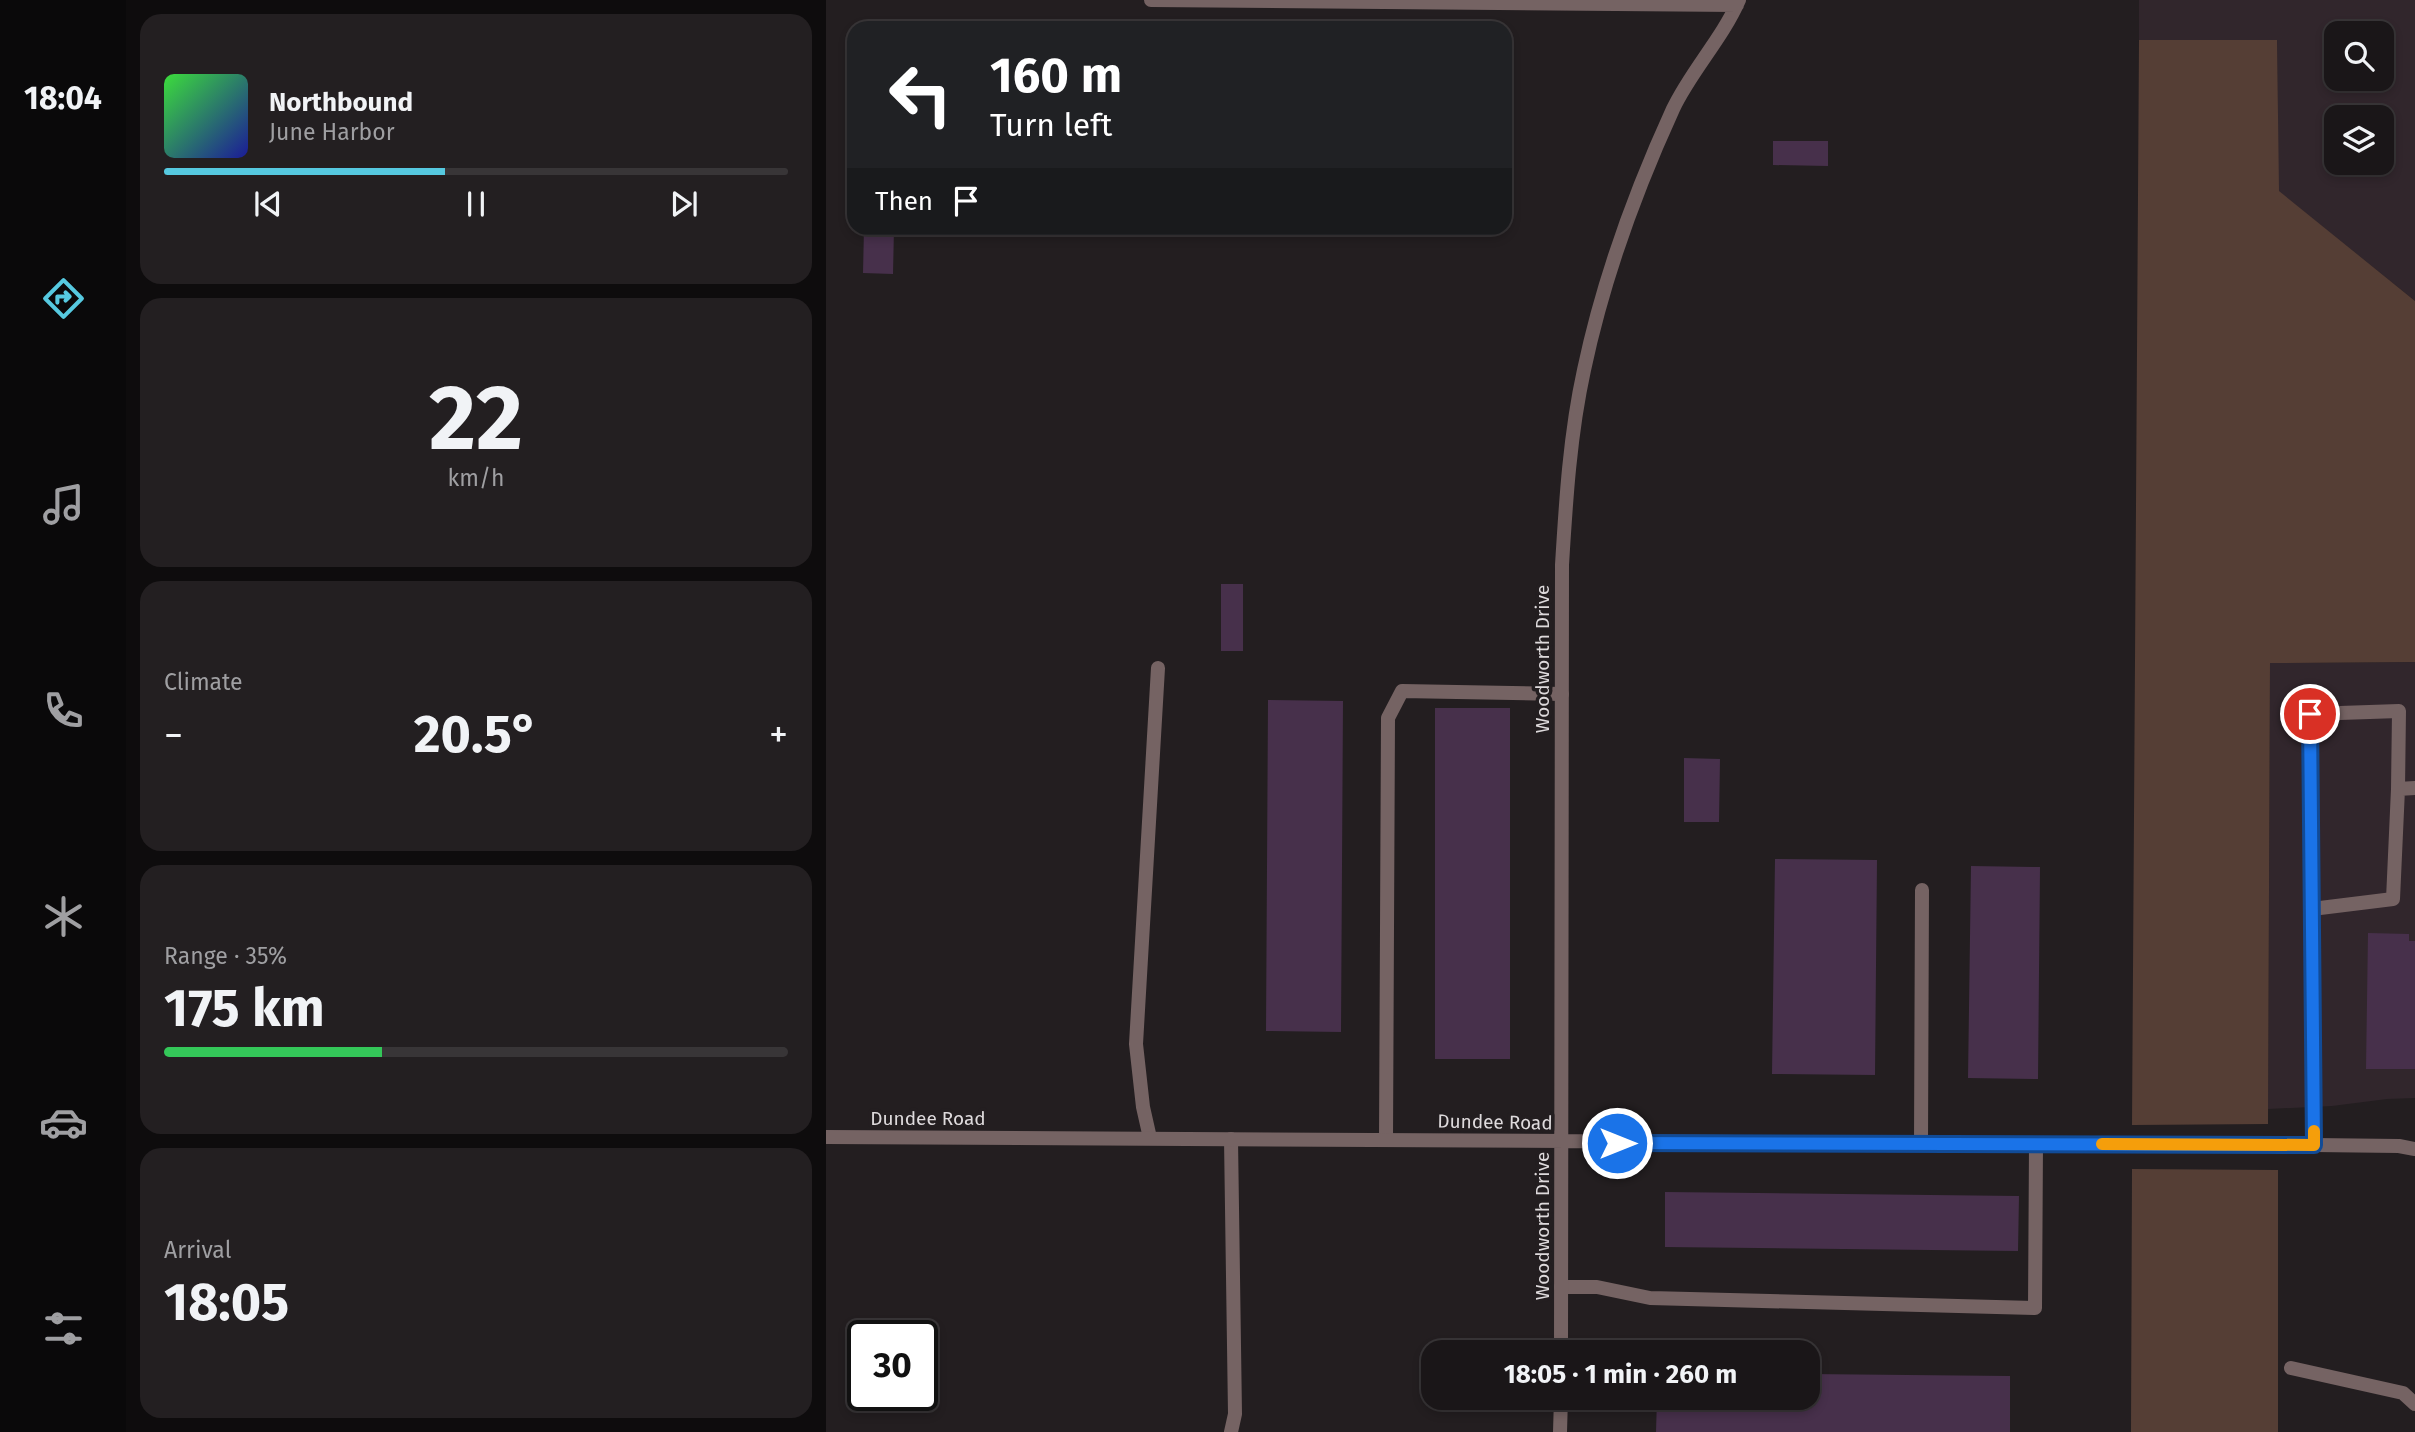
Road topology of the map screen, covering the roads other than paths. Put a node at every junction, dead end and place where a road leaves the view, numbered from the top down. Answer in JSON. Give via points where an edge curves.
{"nodes":[{"id":1,"x":1152,"y":0,"type":"edge"},
{"id":2,"x":1738,"y":2,"type":"edge"},
{"id":3,"x":1158,"y":668,"type":"dead end"},
{"id":4,"x":1562,"y":694,"type":"junction"},
{"id":5,"x":2415,"y":788,"type":"edge"},
{"id":6,"x":2398,"y":789,"type":"junction"},
{"id":7,"x":1922,"y":890,"type":"dead end"},
{"id":8,"x":2312,"y":909,"type":"junction"},
{"id":9,"x":826,"y":1137,"type":"edge"},
{"id":10,"x":1150,"y":1138,"type":"junction"},
{"id":11,"x":1231,"y":1139,"type":"junction"},
{"id":12,"x":1386,"y":1140,"type":"junction"},
{"id":13,"x":1561,"y":1142,"type":"junction"},
{"id":14,"x":1921,"y":1143,"type":"junction"},
{"id":15,"x":2036,"y":1144,"type":"junction"},
{"id":16,"x":2314,"y":1145,"type":"junction"},
{"id":17,"x":2415,"y":1149,"type":"edge"},
{"id":18,"x":1561,"y":1287,"type":"junction"},
{"id":19,"x":1561,"y":1340,"type":"edge"},
{"id":20,"x":2291,"y":1368,"type":"dead end"},
{"id":21,"x":2415,"y":1404,"type":"edge"},
{"id":22,"x":1560,"y":1410,"type":"edge"},
{"id":23,"x":1231,"y":1432,"type":"edge"},
{"id":24,"x":1560,"y":1432,"type":"edge"}],
"edges":[{"from":1,"to":2,"type":"street"},
{"from":2,"to":4,"type":"street","name":"Woodworth Drive","via":[[1675,105],[1640,186],[1608,279],[1584,370],[1567,473]]},
{"from":3,"to":10,"type":"street","via":[[1136,1044]]},
{"from":4,"to":12,"type":"street","via":[[1402,691],[1388,718]]},
{"from":4,"to":13,"type":"street","name":"Woodworth Drive"},
{"from":5,"to":6,"type":"street"},
{"from":6,"to":8,"type":"street","via":[[2393,900]]},
{"from":6,"to":8,"type":"street","via":[[2399,711],[2310,714]]},
{"from":7,"to":14,"type":"street"},
{"from":8,"to":16,"type":"street"},
{"from":9,"to":10,"type":"street","name":"Dundee Road"},
{"from":10,"to":11,"type":"street","name":"Dundee Road"},
{"from":11,"to":12,"type":"street","name":"Dundee Road"},
{"from":11,"to":23,"type":"street","via":[[1235,1413]]},
{"from":12,"to":13,"type":"street","name":"Dundee Road"},
{"from":13,"to":14,"type":"street","name":"Dundee Road"},
{"from":13,"to":18,"type":"street","name":"Woodworth Drive"},
{"from":14,"to":15,"type":"street","name":"Dundee Road"},
{"from":15,"to":16,"type":"street","name":"Dundee Road"},
{"from":15,"to":18,"type":"street","via":[[2035,1308],[1650,1298],[1597,1287]]},
{"from":16,"to":17,"type":"street","name":"Dundee Road"},
{"from":18,"to":19,"type":"street","name":"Woodworth Drive"},
{"from":20,"to":21,"type":"street","via":[[2403,1393]]},
{"from":22,"to":24,"type":"street"}]}
